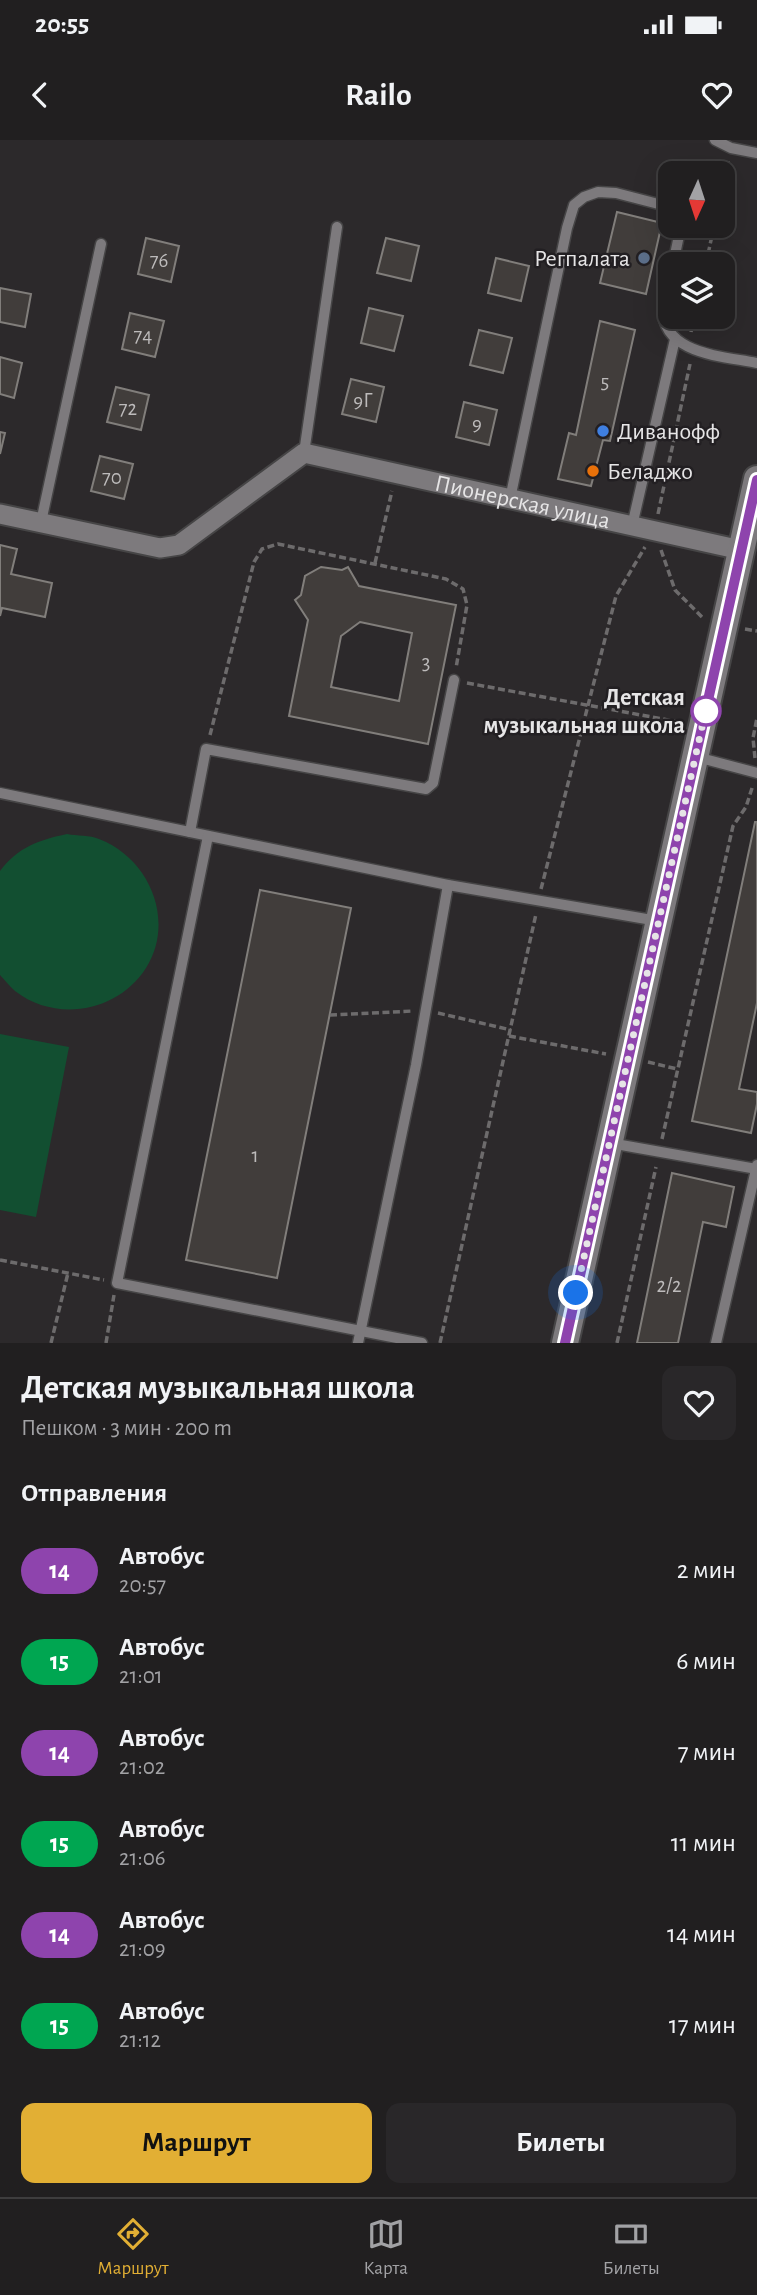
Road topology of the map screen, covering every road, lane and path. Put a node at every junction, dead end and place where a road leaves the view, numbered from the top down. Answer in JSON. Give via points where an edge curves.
{"nodes":[{"id":1,"x":715,"y":140,"type":"edge"},
{"id":2,"x":757,"y":153,"type":"edge"},
{"id":3,"x":658,"y":204,"type":"edge"},
{"id":4,"x":337,"y":227,"type":"dead end"},
{"id":5,"x":101,"y":244,"type":"dead end"},
{"id":6,"x":669,"y":329,"type":"edge"},
{"id":7,"x":692,"y":329,"type":"edge"},
{"id":8,"x":675,"y":339,"type":"junction"},
{"id":9,"x":691,"y":350,"type":"junction"},
{"id":10,"x":757,"y":363,"type":"edge"},
{"id":11,"x":304,"y":453,"type":"junction"},
{"id":12,"x":396,"y":474,"type":"junction"},
{"id":13,"x":757,"y":480,"type":"edge"},
{"id":14,"x":510,"y":499,"type":"junction"},
{"id":15,"x":0,"y":514,"type":"edge"},
{"id":16,"x":41,"y":522,"type":"junction"},
{"id":17,"x":632,"y":526,"type":"junction"},
{"id":18,"x":654,"y":530,"type":"junction"},
{"id":19,"x":741,"y":550,"type":"junction"},
{"id":20,"x":374,"y":563,"type":"junction"},
{"id":21,"x":725,"y":625,"type":"junction"},
{"id":22,"x":757,"y":631,"type":"edge"},
{"id":23,"x":454,"y":680,"type":"junction"},
{"id":24,"x":590,"y":705,"type":"junction"},
{"id":25,"x":757,"y":718,"type":"edge"},
{"id":26,"x":702,"y":727,"type":"junction"},
{"id":27,"x":206,"y":749,"type":"junction"},
{"id":28,"x":695,"y":757,"type":"junction"},
{"id":29,"x":755,"y":761,"type":"edge"},
{"id":30,"x":757,"y":773,"type":"edge"},
{"id":31,"x":754,"y":785,"type":"dead end"},
{"id":32,"x":0,"y":793,"type":"edge"},
{"id":33,"x":190,"y":832,"type":"junction"},
{"id":34,"x":208,"y":836,"type":"junction"},
{"id":35,"x":448,"y":885,"type":"junction"},
{"id":36,"x":539,"y":899,"type":"junction"},
{"id":37,"x":659,"y":921,"type":"junction"},
{"id":38,"x":509,"y":1036,"type":"junction"},
{"id":39,"x":628,"y":1058,"type":"junction"},
{"id":40,"x":677,"y":1069,"type":"junction"},
{"id":41,"x":609,"y":1142,"type":"junction"},
{"id":42,"x":659,"y":1151,"type":"junction"},
{"id":43,"x":757,"y":1168,"type":"edge"},
{"id":44,"x":0,"y":1260,"type":"edge"},
{"id":45,"x":68,"y":1273,"type":"junction"},
{"id":46,"x":117,"y":1283,"type":"junction"},
{"id":47,"x":361,"y":1331,"type":"junction"},
{"id":48,"x":51,"y":1343,"type":"edge"},
{"id":49,"x":106,"y":1343,"type":"edge"},
{"id":50,"x":358,"y":1343,"type":"edge"},
{"id":51,"x":422,"y":1343,"type":"edge"},
{"id":52,"x":440,"y":1343,"type":"edge"},
{"id":53,"x":565,"y":1343,"type":"edge"},
{"id":54,"x":617,"y":1343,"type":"edge"},
{"id":55,"x":716,"y":1343,"type":"edge"}],
"edges":[{"from":1,"to":2,"type":"lane"},
{"from":3,"to":14,"type":"lane","via":[[598,191],[574,205]]},
{"from":4,"to":11,"type":"lane"},
{"from":5,"to":16,"type":"lane"},
{"from":6,"to":8,"type":"lane"},
{"from":7,"to":9,"type":"path"},
{"from":8,"to":9,"type":"lane"},
{"from":8,"to":17,"type":"lane"},
{"from":9,"to":10,"type":"lane"},
{"from":9,"to":18,"type":"path"},
{"from":11,"to":12,"type":"street","name":"Пионерская улица"},
{"from":11,"to":16,"type":"street","via":[[179,545],[160,548]]},
{"from":12,"to":14,"type":"street","name":"Пионерская улица"},
{"from":12,"to":20,"type":"path"},
{"from":13,"to":19,"type":"main road"},
{"from":14,"to":17,"type":"street","name":"Пионерская улица"},
{"from":15,"to":16,"type":"street"},
{"from":17,"to":18,"type":"street","name":"Пионерская улица"},
{"from":18,"to":19,"type":"street","name":"Пионерская улица"},
{"from":18,"to":21,"type":"path","via":[[675,590],[705,621]]},
{"from":18,"to":24,"type":"path","via":[[616,596]]},
{"from":19,"to":21,"type":"main road"},
{"from":20,"to":23,"type":"path","via":[[446,579],[463,589],[467,605]]},
{"from":20,"to":27,"type":"path","via":[[278,544],[262,549],[254,562]]},
{"from":21,"to":22,"type":"path"},
{"from":21,"to":26,"type":"main road"},
{"from":23,"to":24,"type":"path"},
{"from":23,"to":27,"type":"lane","via":[[433,783],[426,789]]},
{"from":24,"to":26,"type":"path"},
{"from":24,"to":36,"type":"path"},
{"from":25,"to":29,"type":"path"},
{"from":26,"to":28,"type":"main road"},
{"from":27,"to":33,"type":"lane"},
{"from":28,"to":30,"type":"lane"},
{"from":28,"to":37,"type":"main road"},
{"from":31,"to":40,"type":"path","via":[[733,826]]},
{"from":32,"to":33,"type":"lane"},
{"from":33,"to":34,"type":"lane"},
{"from":34,"to":35,"type":"lane"},
{"from":34,"to":46,"type":"lane"},
{"from":35,"to":36,"type":"lane"},
{"from":35,"to":47,"type":"lane"},
{"from":36,"to":37,"type":"lane"},
{"from":36,"to":38,"type":"path"},
{"from":37,"to":39,"type":"main road"},
{"from":38,"to":39,"type":"path"},
{"from":38,"to":52,"type":"path"},
{"from":39,"to":40,"type":"path"},
{"from":39,"to":41,"type":"main road"},
{"from":40,"to":42,"type":"path"},
{"from":41,"to":42,"type":"lane"},
{"from":41,"to":53,"type":"main road"},
{"from":42,"to":43,"type":"lane"},
{"from":42,"to":54,"type":"path"},
{"from":43,"to":55,"type":"lane"},
{"from":44,"to":45,"type":"path"},
{"from":45,"to":46,"type":"path"},
{"from":45,"to":48,"type":"path"},
{"from":46,"to":47,"type":"lane"},
{"from":46,"to":49,"type":"path"},
{"from":47,"to":50,"type":"lane"},
{"from":47,"to":51,"type":"lane"}]}
